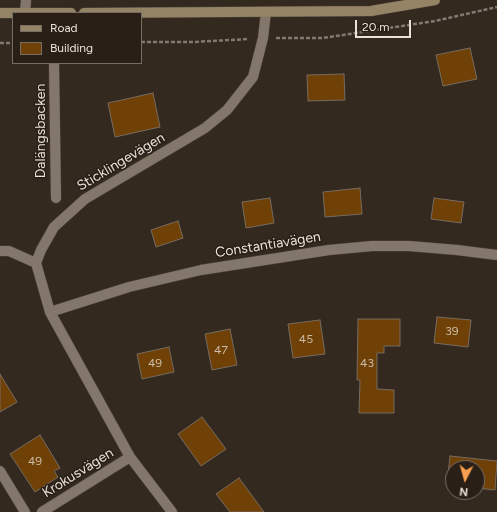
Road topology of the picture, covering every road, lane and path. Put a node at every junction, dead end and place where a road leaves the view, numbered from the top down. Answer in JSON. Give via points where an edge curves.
{"nodes":[{"id":1,"x":26,"y":0,"type":"edge"},
{"id":2,"x":435,"y":0,"type":"edge"},
{"id":3,"x":497,"y":7,"type":"edge"},
{"id":4,"x":25,"y":12,"type":"edge"},
{"id":5,"x":266,"y":12,"type":"junction"},
{"id":6,"x":0,"y":13,"type":"edge"},
{"id":7,"x":12,"y":13,"type":"edge"},
{"id":8,"x":142,"y":13,"type":"edge"},
{"id":9,"x":263,"y":38,"type":"junction"},
{"id":10,"x":142,"y":42,"type":"edge"},
{"id":11,"x":0,"y":43,"type":"edge"},
{"id":12,"x":12,"y":43,"type":"edge"},
{"id":13,"x":54,"y":64,"type":"edge"},
{"id":14,"x":56,"y":198,"type":"dead end"},
{"id":15,"x":0,"y":251,"type":"edge"},
{"id":16,"x":497,"y":255,"type":"edge"},
{"id":17,"x":36,"y":262,"type":"junction"},
{"id":18,"x":50,"y":312,"type":"junction"},
{"id":19,"x":130,"y":457,"type":"junction"},
{"id":20,"x":0,"y":471,"type":"edge"},
{"id":21,"x":25,"y":512,"type":"edge"},
{"id":22,"x":42,"y":512,"type":"edge"},
{"id":23,"x":172,"y":512,"type":"edge"}],
"edges":[{"from":1,"to":4,"type":"street"},
{"from":2,"to":5,"type":"main road","via":[[371,11]]},
{"from":3,"to":9,"type":"path","via":[[435,21],[323,38]]},
{"from":5,"to":8,"type":"main road"},
{"from":5,"to":9,"type":"street","name":"Sticklingevägen"},
{"from":6,"to":7,"type":"main road"},
{"from":9,"to":10,"type":"path"},
{"from":9,"to":17,"type":"street","name":"Sticklingevägen","via":[[253,76],[227,110],[206,128],[85,199],[54,227]]},
{"from":11,"to":12,"type":"path"},
{"from":13,"to":14,"type":"street","name":"Dalängsbacken"},
{"from":15,"to":17,"type":"street","via":[[9,251]]},
{"from":16,"to":18,"type":"street","name":"Constantiavägen","via":[[409,246],[329,250],[201,270],[129,287]]},
{"from":17,"to":18,"type":"street"},
{"from":18,"to":19,"type":"street"},
{"from":19,"to":22,"type":"street","name":"Krokusvägen"},
{"from":19,"to":23,"type":"street"},
{"from":20,"to":21,"type":"street"}]}
